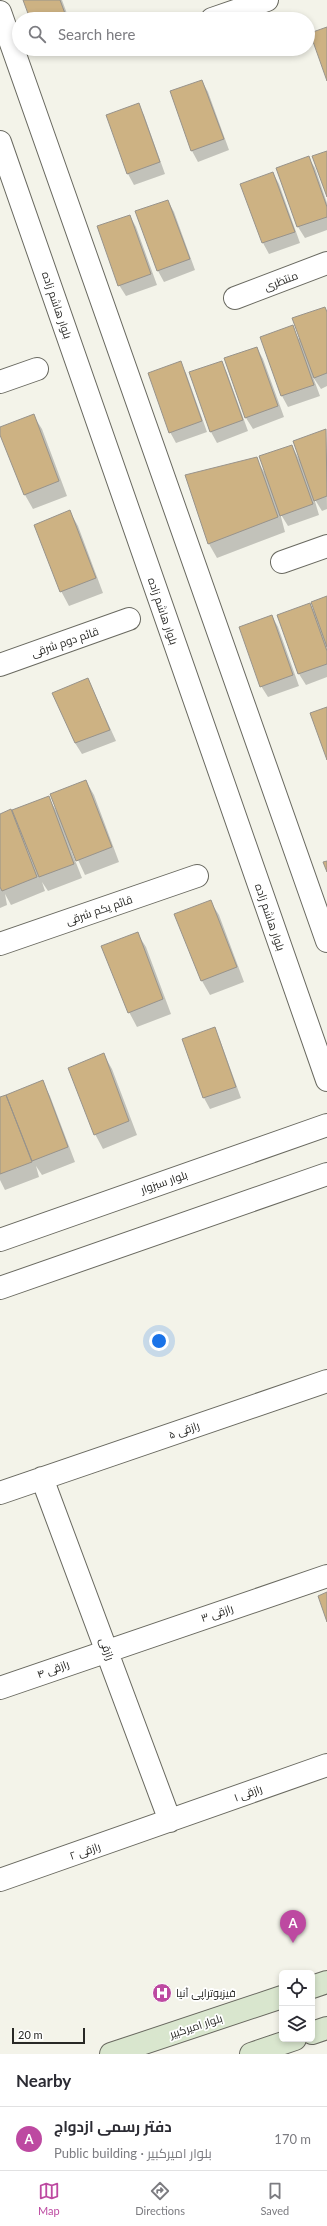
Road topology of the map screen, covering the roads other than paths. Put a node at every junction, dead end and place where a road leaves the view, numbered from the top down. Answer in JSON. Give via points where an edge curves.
{"nodes":[{"id":1,"x":267,"y":0,"type":"edge"},
{"id":2,"x":0,"y":12,"type":"edge"},
{"id":3,"x":232,"y":12,"type":"edge"},
{"id":4,"x":12,"y":46,"type":"edge"},
{"id":5,"x":15,"y":56,"type":"edge"},
{"id":6,"x":0,"y":142,"type":"edge"},
{"id":7,"x":327,"y":263,"type":"edge"},
{"id":8,"x":235,"y":298,"type":"dead end"},
{"id":9,"x":37,"y":369,"type":"dead end"},
{"id":10,"x":0,"y":382,"type":"edge"},
{"id":11,"x":327,"y":546,"type":"edge"},
{"id":12,"x":282,"y":562,"type":"dead end"},
{"id":13,"x":129,"y":619,"type":"dead end"},
{"id":14,"x":0,"y":664,"type":"edge"},
{"id":15,"x":198,"y":876,"type":"dead end"},
{"id":16,"x":327,"y":941,"type":"edge"},
{"id":17,"x":0,"y":944,"type":"edge"},
{"id":18,"x":327,"y":1080,"type":"edge"},
{"id":19,"x":327,"y":1125,"type":"edge"},
{"id":20,"x":327,"y":1174,"type":"edge"},
{"id":21,"x":0,"y":1240,"type":"edge"},
{"id":22,"x":0,"y":1288,"type":"edge"},
{"id":23,"x":327,"y":1382,"type":"edge"},
{"id":24,"x":42,"y":1478,"type":"junction"},
{"id":25,"x":0,"y":1493,"type":"edge"},
{"id":26,"x":327,"y":1576,"type":"edge"},
{"id":27,"x":107,"y":1650,"type":"junction"},
{"id":28,"x":0,"y":1688,"type":"edge"},
{"id":29,"x":327,"y":1765,"type":"edge"},
{"id":30,"x":170,"y":1821,"type":"junction"},
{"id":31,"x":0,"y":1880,"type":"edge"},
{"id":32,"x":327,"y":1982,"type":"edge"},
{"id":33,"x":315,"y":1986,"type":"edge"},
{"id":34,"x":279,"y":1998,"type":"edge"},
{"id":35,"x":327,"y":2028,"type":"edge"},
{"id":36,"x":315,"y":2032,"type":"edge"},
{"id":37,"x":286,"y":2042,"type":"edge"},
{"id":38,"x":111,"y":2054,"type":"edge"},
{"id":39,"x":251,"y":2054,"type":"edge"}],
"edges":[{"from":1,"to":3,"type":"street"},
{"from":2,"to":4,"type":"street"},
{"from":5,"to":16,"type":"street"},
{"from":6,"to":18,"type":"street","name":"بلوار هاشم زاده"},
{"from":7,"to":8,"type":"street","name":"منتظری"},
{"from":9,"to":10,"type":"street"},
{"from":11,"to":12,"type":"street"},
{"from":13,"to":14,"type":"street","name":"قائم دوم شرقی"},
{"from":15,"to":17,"type":"street","name":"قائم یکم شرقی"},
{"from":19,"to":21,"type":"street","name":"بلوار سبزوار"},
{"from":20,"to":22,"type":"street"},
{"from":23,"to":24,"type":"street","name":"رازقی ۵"},
{"from":24,"to":25,"type":"street","name":"رازقی ۵"},
{"from":24,"to":27,"type":"street","name":"رازقی"},
{"from":26,"to":27,"type":"street","name":"رازقی ۳"},
{"from":27,"to":28,"type":"street","name":"رازقی ۴"},
{"from":27,"to":30,"type":"street","name":"رازقی"},
{"from":29,"to":30,"type":"street","name":"رازقی ۱"},
{"from":30,"to":31,"type":"street","name":"رازقی ۲"},
{"from":32,"to":33,"type":"main road"},
{"from":34,"to":38,"type":"main road","name":"بلوار امیرکبیر"},
{"from":35,"to":36,"type":"main road"},
{"from":37,"to":39,"type":"main road"}]}
